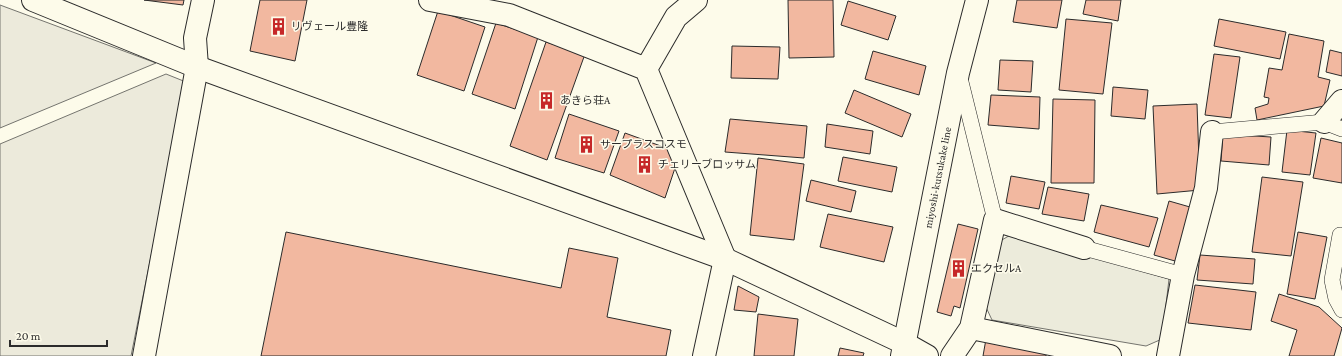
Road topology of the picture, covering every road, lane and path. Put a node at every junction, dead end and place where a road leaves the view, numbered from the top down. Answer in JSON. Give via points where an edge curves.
{"nodes":[{"id":1,"x":33,"y":0,"type":"edge"},
{"id":2,"x":203,"y":0,"type":"edge"},
{"id":3,"x":430,"y":0,"type":"edge"},
{"id":4,"x":696,"y":0,"type":"edge"},
{"id":5,"x":977,"y":0,"type":"edge"},
{"id":6,"x":197,"y":68,"type":"junction"},
{"id":7,"x":646,"y":69,"type":"junction"},
{"id":8,"x":958,"y":73,"type":"junction"},
{"id":9,"x":1342,"y":101,"type":"edge"},
{"id":10,"x":1333,"y":126,"type":"edge"},
{"id":11,"x":1212,"y":132,"type":"joint"},
{"id":12,"x":996,"y":220,"type":"junction"},
{"id":13,"x":1340,"y":235,"type":"dead end"},
{"id":14,"x":1084,"y":248,"type":"joint"},
{"id":15,"x":725,"y":259,"type":"junction"},
{"id":16,"x":1183,"y":275,"type":"junction"},
{"id":17,"x":1342,"y":310,"type":"edge"},
{"id":18,"x":971,"y":328,"type":"junction"},
{"id":19,"x":903,"y":350,"type":"edge"},
{"id":20,"x":144,"y":356,"type":"edge"},
{"id":21,"x":704,"y":356,"type":"edge"},
{"id":22,"x":926,"y":356,"type":"edge"},
{"id":23,"x":952,"y":356,"type":"edge"},
{"id":24,"x":1110,"y":356,"type":"edge"},
{"id":25,"x":1168,"y":356,"type":"edge"}],
"edges":[{"from":1,"to":6,"type":"street"},
{"from":2,"to":6,"type":"street","via":[[195,38]]},
{"from":3,"to":7,"type":"street","via":[[509,15]]},
{"from":4,"to":7,"type":"street","via":[[676,17]]},
{"from":5,"to":8,"type":"street","name":"miyoshi-kutsukake line"},
{"from":6,"to":15,"type":"street"},
{"from":6,"to":20,"type":"street"},
{"from":7,"to":15,"type":"street"},
{"from":8,"to":12,"type":"lane"},
{"from":8,"to":19,"type":"street","name":"miyoshi-kutsukake line"},
{"from":9,"to":10,"type":"street"},
{"from":10,"to":11,"type":"lane"},
{"from":11,"to":16,"type":"street","via":[[1206,188]]},
{"from":12,"to":14,"type":"street"},
{"from":12,"to":18,"type":"street"},
{"from":13,"to":17,"type":"lane","via":[[1332,280],[1336,299]]},
{"from":14,"to":16,"type":"lane"},
{"from":15,"to":19,"type":"street"},
{"from":15,"to":21,"type":"street"},
{"from":16,"to":25,"type":"street"},
{"from":18,"to":23,"type":"street"},
{"from":18,"to":24,"type":"street"},
{"from":19,"to":22,"type":"street"}]}
